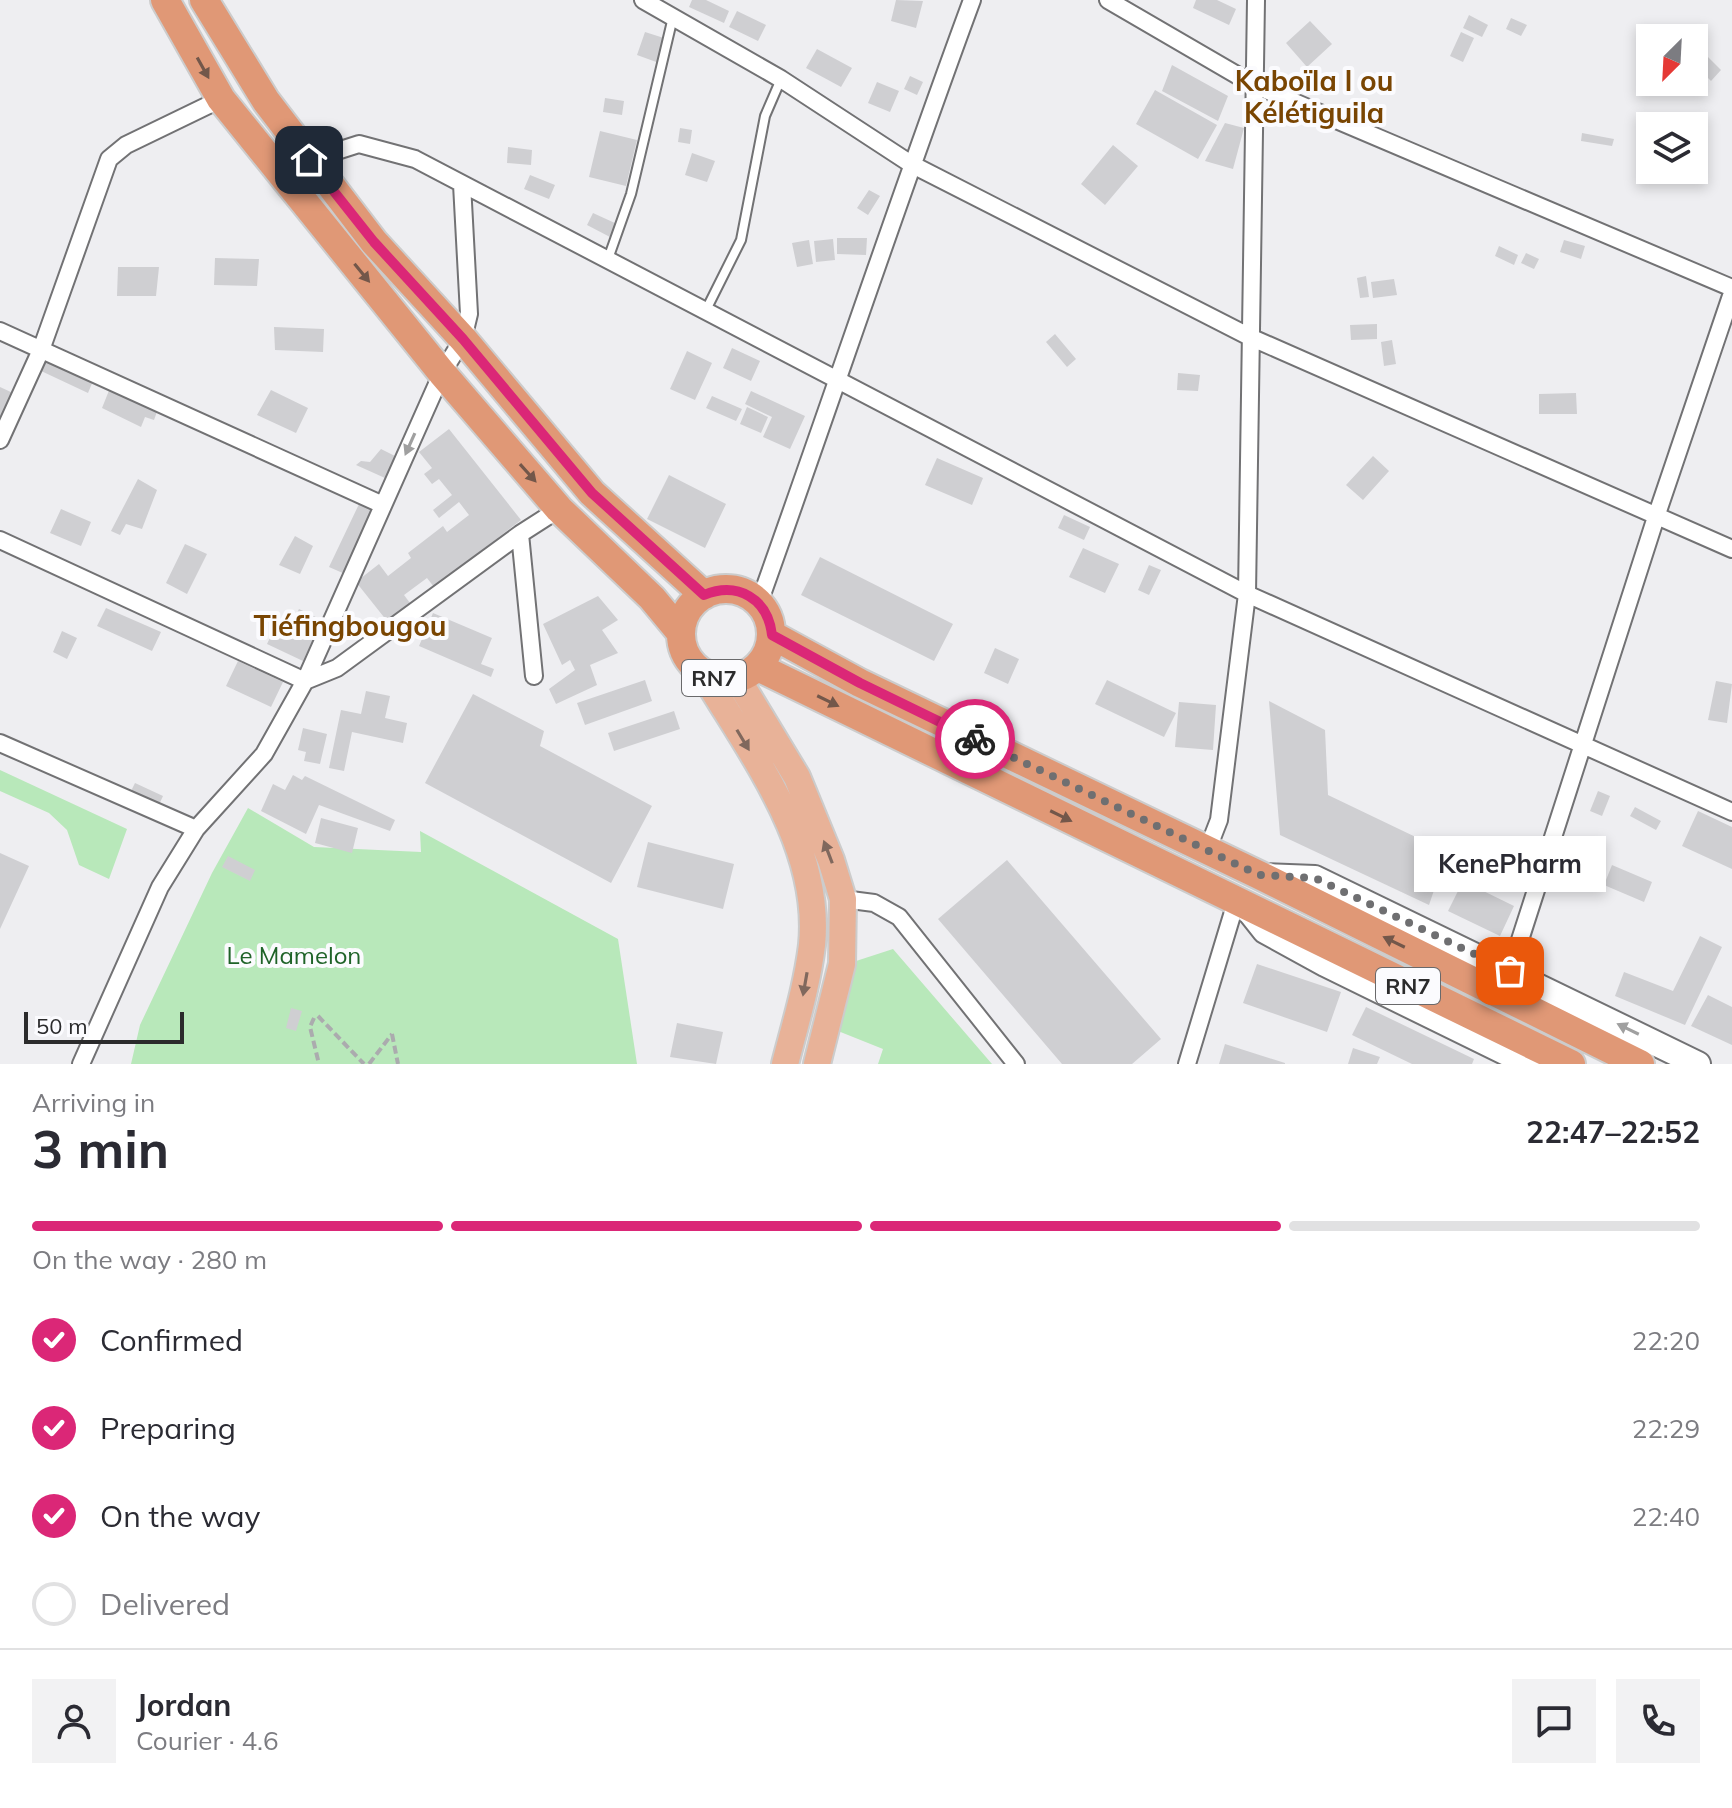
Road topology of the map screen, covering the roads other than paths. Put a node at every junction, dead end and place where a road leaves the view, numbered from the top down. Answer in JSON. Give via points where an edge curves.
{"nodes":[{"id":1,"x":165,"y":0,"type":"edge"},
{"id":2,"x":204,"y":0,"type":"edge"},
{"id":3,"x":643,"y":0,"type":"edge"},
{"id":4,"x":972,"y":0,"type":"edge"},
{"id":5,"x":1108,"y":0,"type":"edge"},
{"id":6,"x":1256,"y":0,"type":"edge"},
{"id":7,"x":673,"y":17,"type":"junction"},
{"id":8,"x":781,"y":79,"type":"junction"},
{"id":9,"x":1254,"y":85,"type":"junction"},
{"id":10,"x":221,"y":99,"type":"junction"},
{"id":11,"x":309,"y":160,"type":"junction"},
{"id":12,"x":911,"y":164,"type":"junction"},
{"id":13,"x":462,"y":184,"type":"junction"},
{"id":14,"x":608,"y":259,"type":"junction"},
{"id":15,"x":1732,"y":290,"type":"edge"},
{"id":16,"x":706,"y":310,"type":"junction"},
{"id":17,"x":0,"y":331,"type":"edge"},
{"id":18,"x":1250,"y":337,"type":"junction"},
{"id":19,"x":463,"y":339,"type":"junction"},
{"id":20,"x":41,"y":350,"type":"junction"},
{"id":21,"x":442,"y":373,"type":"junction"},
{"id":22,"x":839,"y":381,"type":"junction"},
{"id":23,"x":0,"y":440,"type":"edge"},
{"id":24,"x":383,"y":505,"type":"junction"},
{"id":25,"x":559,"y":509,"type":"junction"},
{"id":26,"x":1656,"y":517,"type":"junction"},
{"id":27,"x":520,"y":534,"type":"junction"},
{"id":28,"x":0,"y":540,"type":"edge"},
{"id":29,"x":1732,"y":549,"type":"edge"},
{"id":30,"x":1247,"y":594,"type":"junction"},
{"id":31,"x":704,"y":595,"type":"junction"},
{"id":32,"x":759,"y":603,"type":"junction"},
{"id":33,"x":681,"y":633,"type":"junction"},
{"id":34,"x":772,"y":635,"type":"junction"},
{"id":35,"x":703,"y":673,"type":"junction"},
{"id":36,"x":748,"y":673,"type":"junction"},
{"id":37,"x":534,"y":676,"type":"dead end"},
{"id":38,"x":305,"y":681,"type":"junction"},
{"id":39,"x":0,"y":743,"type":"edge"},
{"id":40,"x":1585,"y":745,"type":"junction"},
{"id":41,"x":1732,"y":812,"type":"edge"},
{"id":42,"x":196,"y":829,"type":"junction"},
{"id":43,"x":1207,"y":851,"type":"junction"},
{"id":44,"x":1259,"y":875,"type":"junction"},
{"id":45,"x":843,"y":899,"type":"junction"},
{"id":46,"x":1241,"y":905,"type":"junction"},
{"id":47,"x":1510,"y":971,"type":"junction"},
{"id":48,"x":1494,"y":1056,"type":"edge"},
{"id":49,"x":81,"y":1064,"type":"edge"},
{"id":50,"x":785,"y":1064,"type":"edge"},
{"id":51,"x":817,"y":1064,"type":"edge"},
{"id":52,"x":1016,"y":1064,"type":"edge"},
{"id":53,"x":1187,"y":1064,"type":"edge"},
{"id":54,"x":1529,"y":1064,"type":"edge"},
{"id":55,"x":1571,"y":1064,"type":"edge"},
{"id":56,"x":1640,"y":1064,"type":"edge"},
{"id":57,"x":1698,"y":1064,"type":"edge"}],
"edges":[{"from":1,"to":10,"type":"highway","number":"RN7","one_way":true},
{"from":2,"to":11,"type":"highway"},
{"from":3,"to":7,"type":"street"},
{"from":4,"to":12,"type":"street"},
{"from":5,"to":9,"type":"street"},
{"from":6,"to":9,"type":"street"},
{"from":7,"to":8,"type":"street"},
{"from":7,"to":14,"type":"lane","via":[[631,194]]},
{"from":8,"to":12,"type":"street"},
{"from":8,"to":16,"type":"lane","via":[[765,116],[741,240]]},
{"from":9,"to":15,"type":"street"},
{"from":9,"to":18,"type":"street"},
{"from":10,"to":20,"type":"street","via":[[126,145],[109,159]]},
{"from":10,"to":21,"type":"highway","number":"RN7","one_way":true},
{"from":11,"to":13,"type":"street","via":[[359,144],[415,159]]},
{"from":11,"to":19,"type":"highway","via":[[374,242]]},
{"from":12,"to":18,"type":"street"},
{"from":12,"to":22,"type":"street"},
{"from":13,"to":14,"type":"street"},
{"from":13,"to":19,"type":"street","via":[[469,314]]},
{"from":14,"to":16,"type":"street"},
{"from":15,"to":26,"type":"street"},
{"from":16,"to":22,"type":"street"},
{"from":17,"to":20,"type":"street"},
{"from":18,"to":26,"type":"street"},
{"from":18,"to":30,"type":"street"},
{"from":19,"to":21,"type":"street"},
{"from":19,"to":31,"type":"highway","via":[[592,493]]},
{"from":20,"to":23,"type":"street"},
{"from":20,"to":24,"type":"street"},
{"from":21,"to":24,"type":"street","one_way":true},
{"from":21,"to":25,"type":"highway","number":"RN7","one_way":true},
{"from":22,"to":30,"type":"street"},
{"from":22,"to":32,"type":"street"},
{"from":24,"to":38,"type":"street"},
{"from":25,"to":27,"type":"street"},
{"from":25,"to":33,"type":"highway","number":"RN7"},
{"from":26,"to":29,"type":"street"},
{"from":26,"to":40,"type":"street"},
{"from":27,"to":37,"type":"street"},
{"from":27,"to":38,"type":"street","via":[[337,668]]},
{"from":28,"to":38,"type":"street"},
{"from":30,"to":40,"type":"street"},
{"from":30,"to":43,"type":"street","via":[[1219,820]]},
{"from":31,"to":32,"type":"highway","via":[[739,590]]},
{"from":31,"to":33,"type":"highway","number":"RN7","via":[[687,611]]},
{"from":32,"to":34,"type":"highway","number":"RN7"},
{"from":33,"to":35,"type":"highway","number":"RN7","via":[[686,656]]},
{"from":34,"to":36,"type":"highway","number":"RN7","via":[[765,658]]},
{"from":34,"to":43,"type":"highway","number":"RN7"},
{"from":35,"to":36,"type":"highway","number":"RN7","via":[[714,678]]},
{"from":35,"to":50,"type":"main road","one_way":true,"via":[[773,791],[803,858],[812,943]]},
{"from":45,"to":36,"type":"main road","one_way":true,"via":[[797,777]]},
{"from":36,"to":46,"type":"highway","number":"RN7","one_way":true},
{"from":38,"to":42,"type":"street","via":[[264,754]]},
{"from":39,"to":42,"type":"street"},
{"from":40,"to":41,"type":"street"},
{"from":40,"to":47,"type":"street"},
{"from":42,"to":49,"type":"street","via":[[160,887]]},
{"from":43,"to":44,"type":"highway","number":"RN7"},
{"from":44,"to":47,"type":"main road","via":[[1315,878]]},
{"from":56,"to":44,"type":"highway","number":"RN7","one_way":true},
{"from":45,"to":51,"type":"main road","via":[[842,964]]},
{"from":45,"to":52,"type":"street","via":[[874,903],[899,917]]},
{"from":46,"to":48,"type":"main road","via":[[1265,931]]},
{"from":46,"to":53,"type":"street"},
{"from":46,"to":55,"type":"highway","number":"RN7"},
{"from":57,"to":47,"type":"main road","one_way":true},
{"from":48,"to":54,"type":"main road"}]}
